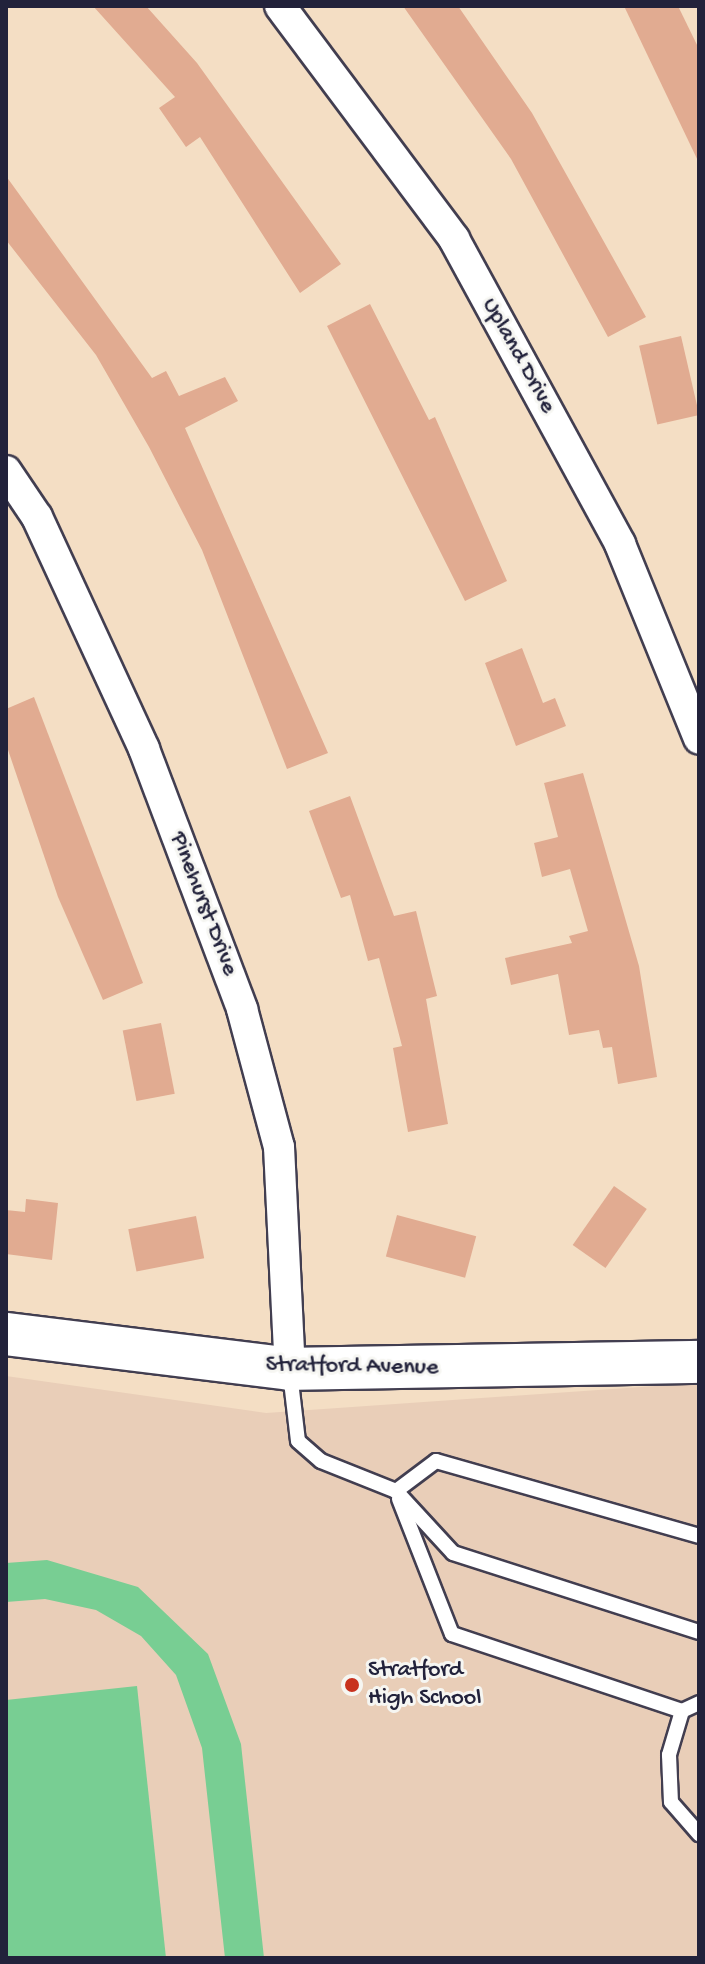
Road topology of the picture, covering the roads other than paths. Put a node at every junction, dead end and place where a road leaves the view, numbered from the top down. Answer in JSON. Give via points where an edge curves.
{"nodes":[{"id":1,"x":280,"y":6,"type":"edge"},
{"id":2,"x":6,"y":471,"type":"edge"},
{"id":3,"x":699,"y":739,"type":"edge"},
{"id":4,"x":6,"y":1334,"type":"edge"},
{"id":5,"x":699,"y":1362,"type":"edge"},
{"id":6,"x":290,"y":1369,"type":"junction"},
{"id":7,"x":396,"y":1491,"type":"junction"},
{"id":8,"x":699,"y":1536,"type":"edge"},
{"id":9,"x":699,"y":1632,"type":"edge"},
{"id":10,"x":699,"y":1703,"type":"edge"},
{"id":11,"x":682,"y":1711,"type":"junction"},
{"id":12,"x":699,"y":1834,"type":"edge"}],
"edges":[{"from":1,"to":3,"type":"street","name":"Upland Drive","via":[[454,239],[620,544]]},
{"from":2,"to":6,"type":"street","name":"Pinehurst Drive","via":[[37,517],[144,749],[242,1009],[279,1147]]},
{"from":4,"to":6,"type":"street","name":"Stratford Avenue"},
{"from":5,"to":6,"type":"street","name":"Stratford Avenue"},
{"from":6,"to":7,"type":"lane","via":[[298,1441],[321,1461]]},
{"from":7,"to":8,"type":"lane","via":[[436,1461]]},
{"from":7,"to":9,"type":"lane","via":[[453,1553]]},
{"from":7,"to":11,"type":"lane","via":[[452,1634]]},
{"from":10,"to":11,"type":"lane"},
{"from":11,"to":12,"type":"lane","via":[[669,1755],[671,1802]]}]}
